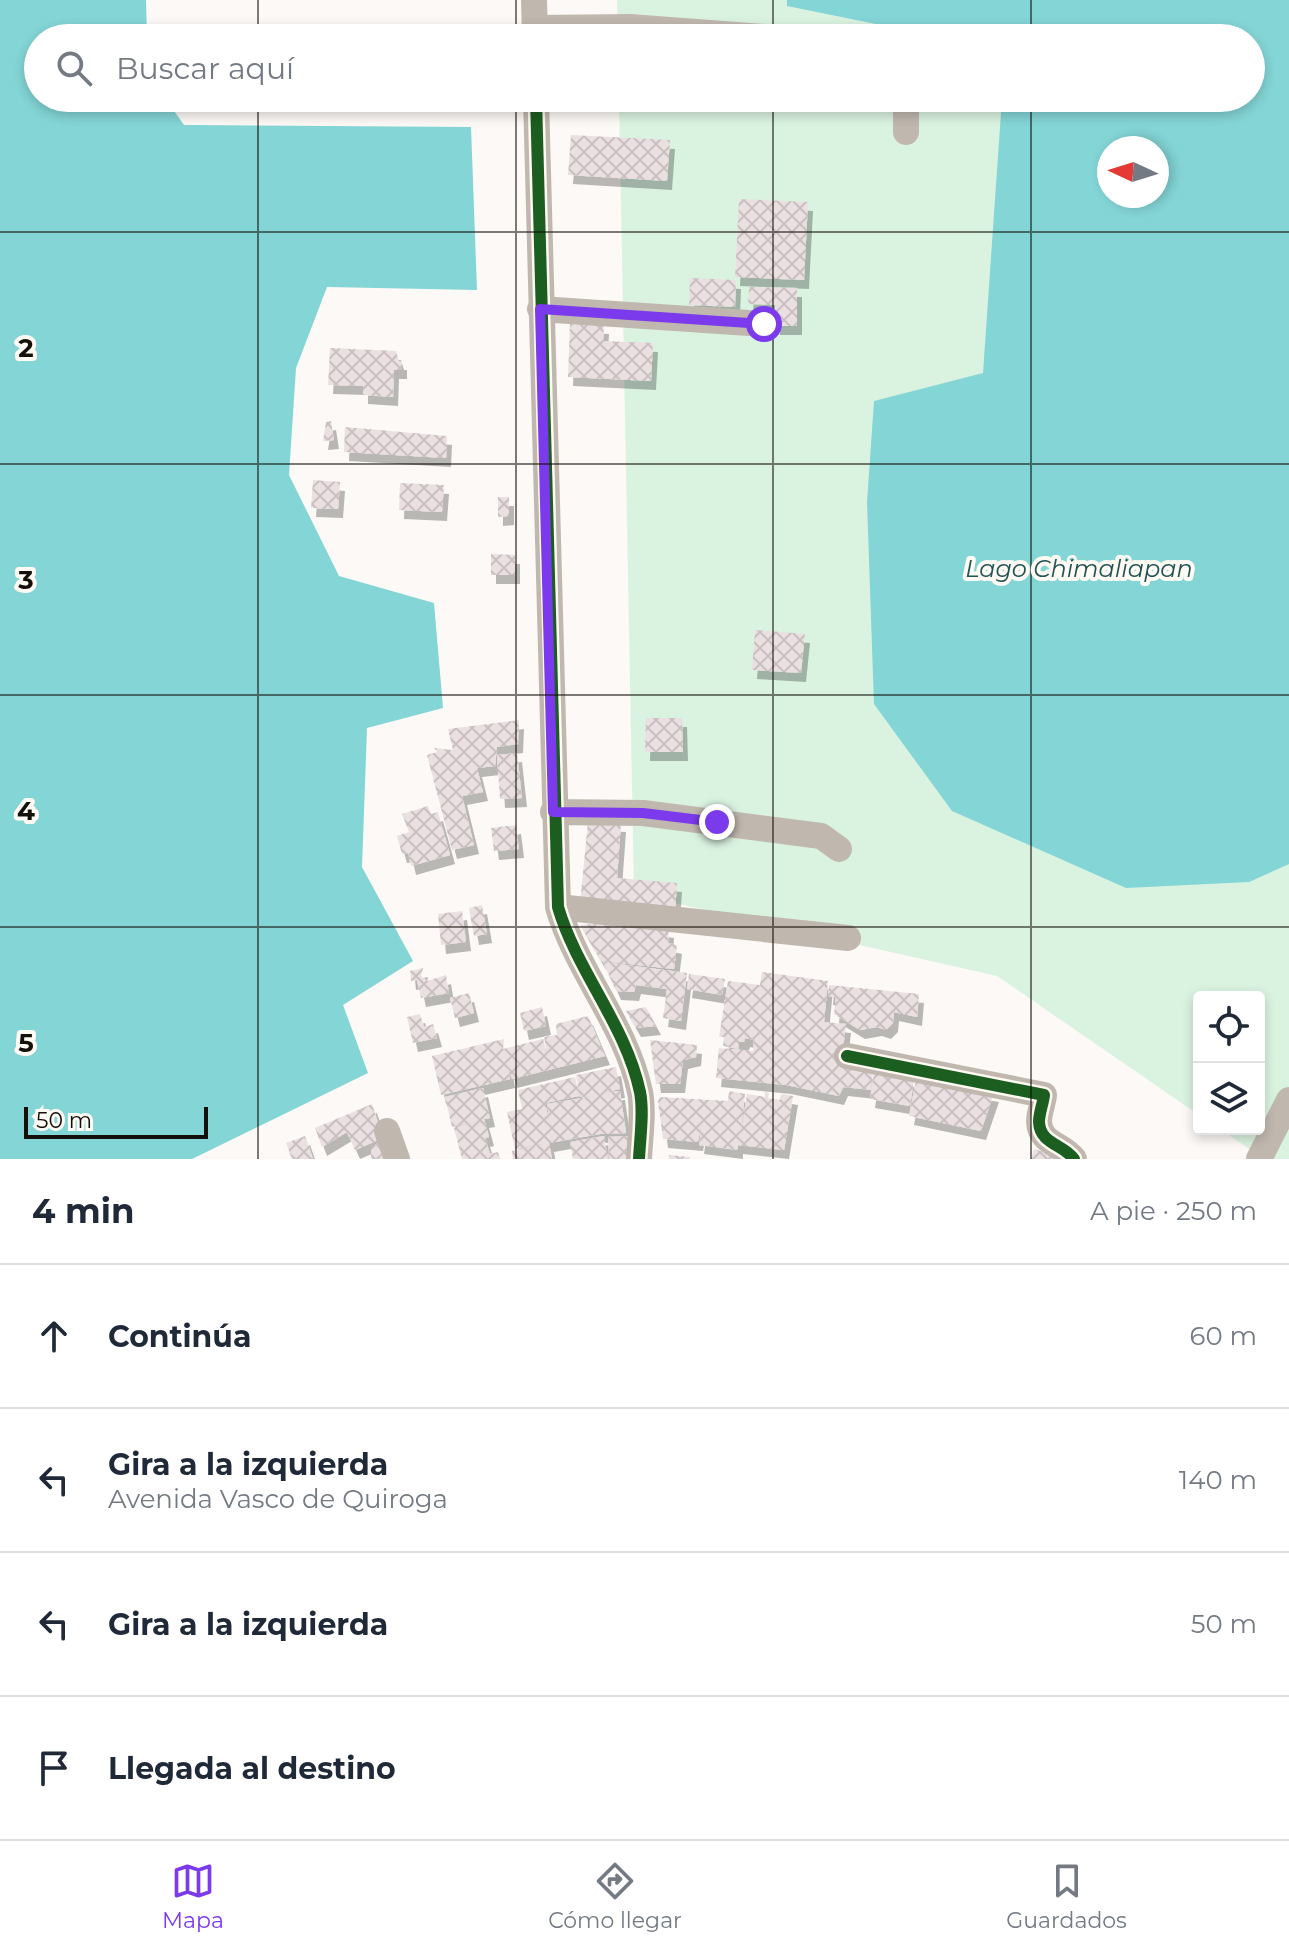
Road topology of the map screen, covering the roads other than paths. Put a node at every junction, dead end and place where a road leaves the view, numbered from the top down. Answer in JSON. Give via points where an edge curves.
{"nodes":[{"id":1,"x":534,"y":0,"type":"edge"},
{"id":2,"x":535,"y":24,"type":"edge"},
{"id":3,"x":536,"y":112,"type":"edge"},
{"id":4,"x":906,"y":112,"type":"edge"},
{"id":5,"x":906,"y":132,"type":"dead end"},
{"id":6,"x":540,"y":309,"type":"junction"},
{"id":7,"x":764,"y":324,"type":"dead end"},
{"id":8,"x":553,"y":812,"type":"junction"},
{"id":9,"x":839,"y":849,"type":"dead end"},
{"id":10,"x":558,"y":907,"type":"junction"},
{"id":11,"x":848,"y":938,"type":"dead end"},
{"id":12,"x":847,"y":1056,"type":"dead end"},
{"id":13,"x":1289,"y":1100,"type":"edge"},
{"id":14,"x":387,"y":1131,"type":"dead end"},
{"id":15,"x":397,"y":1159,"type":"edge"},
{"id":16,"x":639,"y":1159,"type":"edge"},
{"id":17,"x":1074,"y":1159,"type":"edge"},
{"id":18,"x":1259,"y":1159,"type":"edge"}],
"edges":[{"from":1,"to":2,"type":"street"},
{"from":3,"to":6,"type":"street"},
{"from":4,"to":5,"type":"street"},
{"from":6,"to":7,"type":"street"},
{"from":6,"to":8,"type":"street"},
{"from":8,"to":9,"type":"street","via":[[643,813],[821,836]]},
{"from":8,"to":10,"type":"street"},
{"from":10,"to":11,"type":"street"},
{"from":10,"to":16,"type":"street","via":[[569,944],[621,1039],[641,1094]]},
{"from":12,"to":17,"type":"street","via":[[1044,1095],[1040,1130]]},
{"from":13,"to":18,"type":"street"},
{"from":14,"to":15,"type":"street"}]}
